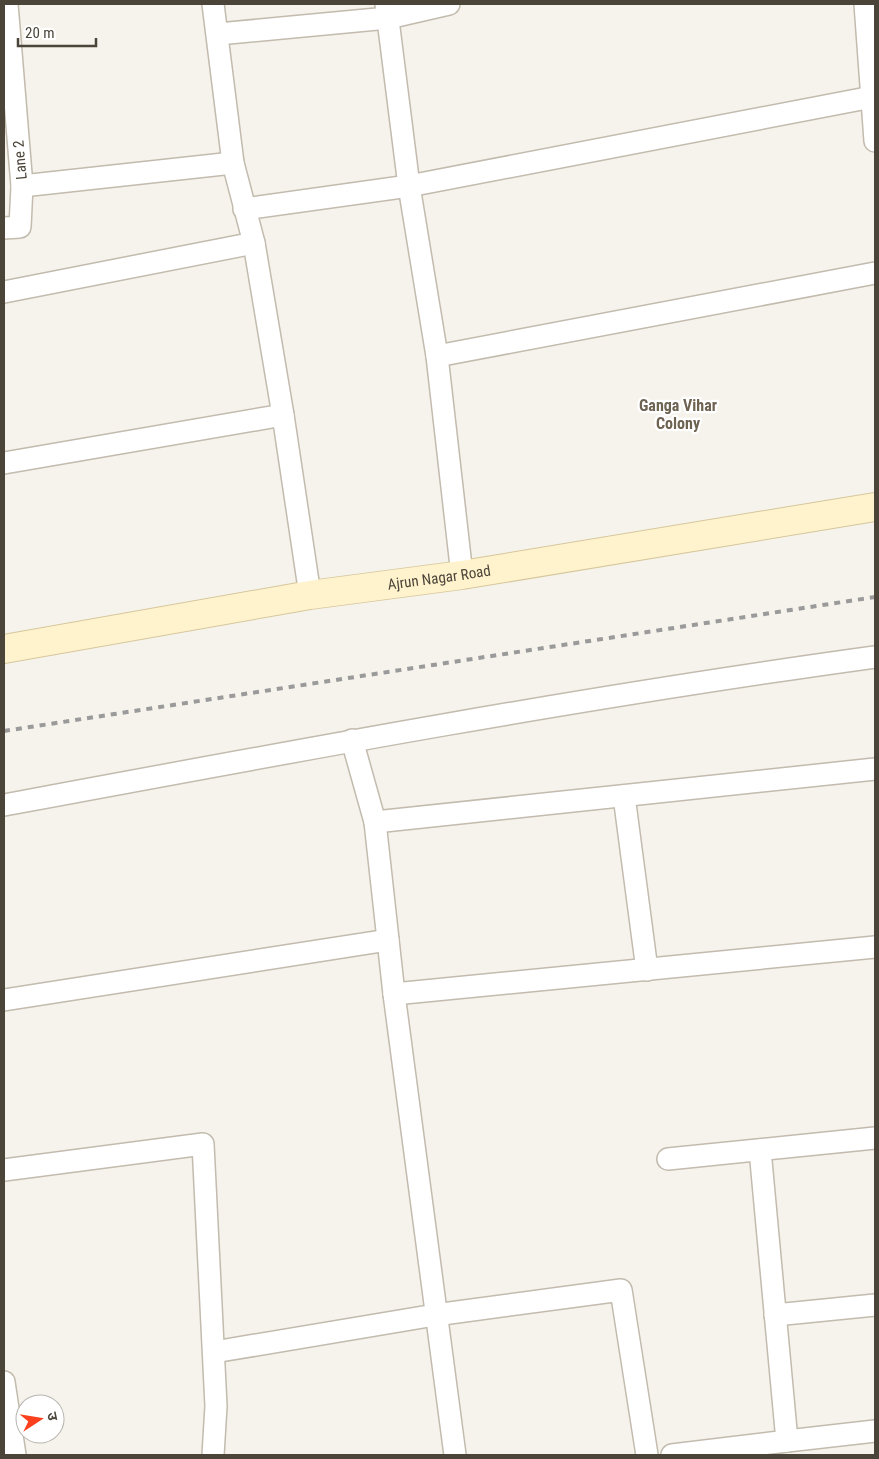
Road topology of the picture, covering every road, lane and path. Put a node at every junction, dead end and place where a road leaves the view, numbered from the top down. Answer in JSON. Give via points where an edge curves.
{"nodes":[{"id":1,"x":7,"y":4,"type":"edge"},
{"id":2,"x":213,"y":4,"type":"edge"},
{"id":3,"x":449,"y":4,"type":"edge"},
{"id":4,"x":865,"y":4,"type":"edge"},
{"id":5,"x":387,"y":11,"type":"edge"},
{"id":6,"x":218,"y":34,"type":"junction"},
{"id":7,"x":872,"y":97,"type":"junction"},
{"id":8,"x":875,"y":142,"type":"edge"},
{"id":9,"x":233,"y":163,"type":"junction"},
{"id":10,"x":22,"y":186,"type":"junction"},
{"id":11,"x":408,"y":186,"type":"junction"},
{"id":12,"x":244,"y":209,"type":"junction"},
{"id":13,"x":12,"y":228,"type":"edge"},
{"id":14,"x":254,"y":243,"type":"junction"},
{"id":15,"x":875,"y":273,"type":"edge"},
{"id":16,"x":4,"y":292,"type":"edge"},
{"id":17,"x":437,"y":356,"type":"junction"},
{"id":18,"x":284,"y":415,"type":"junction"},
{"id":19,"x":4,"y":463,"type":"edge"},
{"id":20,"x":875,"y":507,"type":"edge"},
{"id":21,"x":462,"y":575,"type":"junction"},
{"id":22,"x":310,"y":595,"type":"junction"},
{"id":23,"x":4,"y":649,"type":"edge"},
{"id":24,"x":875,"y":657,"type":"edge"},
{"id":25,"x":352,"y":740,"type":"junction"},
{"id":26,"x":875,"y":768,"type":"edge"},
{"id":27,"x":624,"y":796,"type":"junction"},
{"id":28,"x":4,"y":804,"type":"edge"},
{"id":29,"x":375,"y":822,"type":"junction"},
{"id":30,"x":388,"y":940,"type":"junction"},
{"id":31,"x":875,"y":947,"type":"edge"},
{"id":32,"x":647,"y":970,"type":"junction"},
{"id":33,"x":394,"y":994,"type":"junction"},
{"id":34,"x":4,"y":1000,"type":"edge"},
{"id":35,"x":875,"y":1138,"type":"edge"},
{"id":36,"x":760,"y":1150,"type":"junction"},
{"id":37,"x":668,"y":1159,"type":"dead end"},
{"id":38,"x":4,"y":1170,"type":"edge"},
{"id":39,"x":875,"y":1305,"type":"edge"},
{"id":40,"x":435,"y":1315,"type":"junction"},
{"id":41,"x":775,"y":1315,"type":"junction"},
{"id":42,"x":214,"y":1352,"type":"junction"},
{"id":43,"x":4,"y":1382,"type":"edge"},
{"id":44,"x":875,"y":1431,"type":"edge"},
{"id":45,"x":787,"y":1441,"type":"junction"},
{"id":46,"x":16,"y":1455,"type":"edge"},
{"id":47,"x":213,"y":1455,"type":"edge"},
{"id":48,"x":455,"y":1455,"type":"edge"},
{"id":49,"x":648,"y":1455,"type":"edge"},
{"id":50,"x":672,"y":1455,"type":"edge"}],
"edges":[{"from":1,"to":10,"type":"street","name":"Lane 2"},
{"from":2,"to":6,"type":"street"},
{"from":3,"to":5,"type":"street"},
{"from":4,"to":7,"type":"street"},
{"from":5,"to":6,"type":"street"},
{"from":5,"to":11,"type":"street"},
{"from":6,"to":9,"type":"street"},
{"from":7,"to":8,"type":"street"},
{"from":7,"to":11,"type":"street"},
{"from":9,"to":10,"type":"street"},
{"from":9,"to":12,"type":"street"},
{"from":10,"to":13,"type":"street","name":"Lane 2"},
{"from":11,"to":12,"type":"street"},
{"from":11,"to":17,"type":"street"},
{"from":12,"to":14,"type":"street"},
{"from":14,"to":16,"type":"street"},
{"from":14,"to":18,"type":"street"},
{"from":15,"to":17,"type":"street"},
{"from":17,"to":21,"type":"street"},
{"from":18,"to":19,"type":"street"},
{"from":18,"to":22,"type":"street"},
{"from":20,"to":21,"type":"street","name":"Ajrun Nagar Road"},
{"from":21,"to":22,"type":"street","name":"Ajrun Nagar Road"},
{"from":22,"to":23,"type":"street","name":"Ajrun Nagar Road"},
{"from":24,"to":25,"type":"street","via":[[721,678]]},
{"from":25,"to":28,"type":"street"},
{"from":25,"to":29,"type":"street"},
{"from":26,"to":27,"type":"street"},
{"from":27,"to":29,"type":"street"},
{"from":27,"to":32,"type":"street"},
{"from":29,"to":30,"type":"street"},
{"from":30,"to":33,"type":"street"},
{"from":30,"to":34,"type":"street"},
{"from":31,"to":32,"type":"street"},
{"from":32,"to":33,"type":"street"},
{"from":33,"to":40,"type":"street"},
{"from":35,"to":36,"type":"street"},
{"from":36,"to":37,"type":"street"},
{"from":36,"to":41,"type":"street"},
{"from":38,"to":42,"type":"street","via":[[204,1144]]},
{"from":39,"to":41,"type":"street"},
{"from":40,"to":42,"type":"street"},
{"from":40,"to":48,"type":"street"},
{"from":40,"to":49,"type":"street","via":[[621,1290]]},
{"from":41,"to":45,"type":"street"},
{"from":42,"to":47,"type":"street","via":[[216,1406]]},
{"from":43,"to":46,"type":"street"},
{"from":44,"to":45,"type":"street"},
{"from":45,"to":50,"type":"street"}]}
